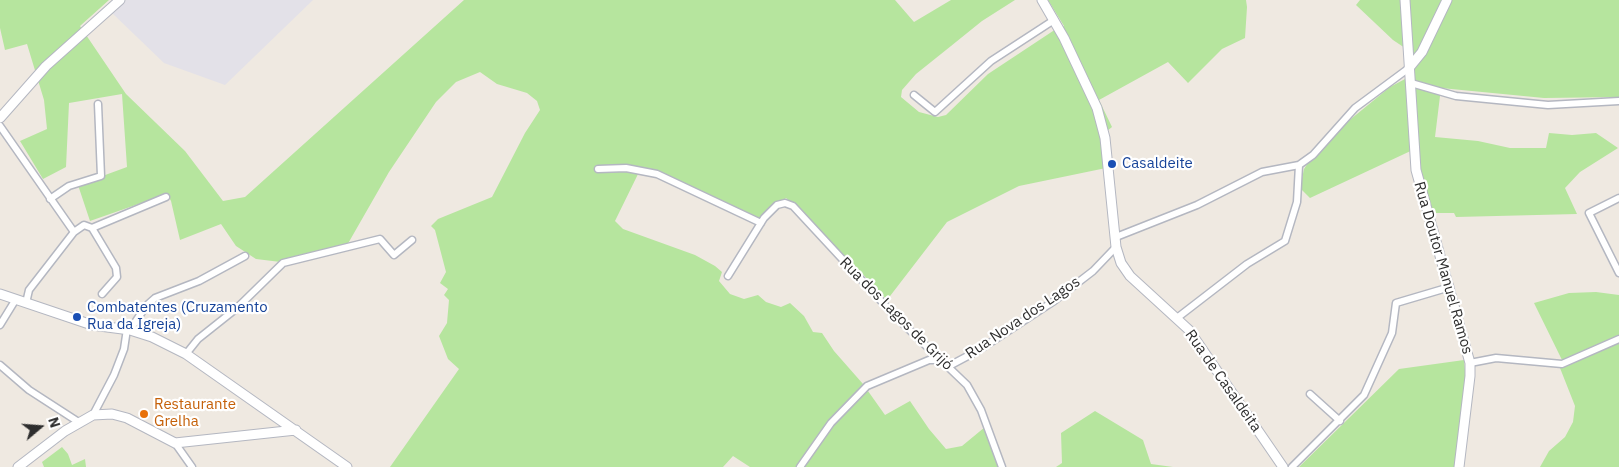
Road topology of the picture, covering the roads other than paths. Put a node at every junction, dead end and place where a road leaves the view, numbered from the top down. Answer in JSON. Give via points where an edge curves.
{"nodes":[{"id":1,"x":120,"y":0,"type":"edge"},
{"id":2,"x":1042,"y":0,"type":"edge"},
{"id":3,"x":1405,"y":0,"type":"edge"},
{"id":4,"x":1447,"y":0,"type":"edge"},
{"id":5,"x":1054,"y":20,"type":"junction"},
{"id":6,"x":1409,"y":68,"type":"junction"},
{"id":7,"x":1411,"y":83,"type":"junction"},
{"id":8,"x":914,"y":96,"type":"dead end"},
{"id":9,"x":1619,"y":102,"type":"edge"},
{"id":10,"x":98,"y":104,"type":"dead end"},
{"id":11,"x":0,"y":118,"type":"edge"},
{"id":12,"x":0,"y":126,"type":"edge"},
{"id":13,"x":1299,"y":165,"type":"junction"},
{"id":14,"x":598,"y":169,"type":"dead end"},
{"id":15,"x":166,"y":197,"type":"dead end"},
{"id":16,"x":1619,"y":198,"type":"edge"},
{"id":17,"x":50,"y":199,"type":"junction"},
{"id":18,"x":761,"y":223,"type":"junction"},
{"id":19,"x":92,"y":228,"type":"junction"},
{"id":20,"x":74,"y":232,"type":"junction"},
{"id":21,"x":1116,"y":237,"type":"junction"},
{"id":22,"x":412,"y":240,"type":"dead end"},
{"id":23,"x":1116,"y":247,"type":"junction"},
{"id":24,"x":245,"y":256,"type":"dead end"},
{"id":25,"x":1619,"y":273,"type":"edge"},
{"id":26,"x":728,"y":276,"type":"dead end"},
{"id":27,"x":1450,"y":287,"type":"junction"},
{"id":28,"x":0,"y":294,"type":"edge"},
{"id":29,"x":102,"y":294,"type":"dead end"},
{"id":30,"x":16,"y":299,"type":"junction"},
{"id":31,"x":26,"y":302,"type":"junction"},
{"id":32,"x":1177,"y":318,"type":"junction"},
{"id":33,"x":0,"y":325,"type":"edge"},
{"id":34,"x":128,"y":330,"type":"junction"},
{"id":35,"x":1619,"y":339,"type":"edge"},
{"id":36,"x":186,"y":354,"type":"junction"},
{"id":37,"x":941,"y":360,"type":"junction"},
{"id":38,"x":1470,"y":363,"type":"junction"},
{"id":39,"x":0,"y":365,"type":"edge"},
{"id":40,"x":949,"y":366,"type":"junction"},
{"id":41,"x":1310,"y":394,"type":"dead end"},
{"id":42,"x":93,"y":415,"type":"junction"},
{"id":43,"x":1340,"y":421,"type":"junction"},
{"id":44,"x":80,"y":423,"type":"junction"},
{"id":45,"x":296,"y":430,"type":"junction"},
{"id":46,"x":175,"y":443,"type":"junction"},
{"id":47,"x":18,"y":467,"type":"edge"},
{"id":48,"x":192,"y":467,"type":"edge"},
{"id":49,"x":347,"y":467,"type":"edge"},
{"id":50,"x":800,"y":467,"type":"edge"},
{"id":51,"x":1002,"y":467,"type":"edge"},
{"id":52,"x":1283,"y":467,"type":"edge"},
{"id":53,"x":1292,"y":467,"type":"edge"},
{"id":54,"x":1459,"y":467,"type":"edge"}],
"edges":[{"from":1,"to":11,"type":"main road","via":[[46,66]]},
{"from":2,"to":5,"type":"main road","name":"Rua de Casaldeita"},
{"from":3,"to":6,"type":"main road","name":"Rua Doutor Manuel Ramos"},
{"from":4,"to":6,"type":"main road","via":[[1422,52]]},
{"from":5,"to":8,"type":"street","via":[[991,61],[935,112]]},
{"from":5,"to":21,"type":"main road","name":"Rua de Casaldeita","via":[[1097,108],[1105,138]]},
{"from":6,"to":7,"type":"main road","name":"Rua Doutor Manuel Ramos"},
{"from":6,"to":13,"type":"street","via":[[1355,108],[1313,155]]},
{"from":7,"to":9,"type":"street","via":[[1456,96],[1548,105]]},
{"from":7,"to":27,"type":"main road","name":"Rua Doutor Manuel Ramos","via":[[1416,170]]},
{"from":10,"to":17,"type":"street","via":[[101,176],[68,186]]},
{"from":12,"to":17,"type":"street"},
{"from":13,"to":21,"type":"street","via":[[1262,172],[1197,205]]},
{"from":13,"to":32,"type":"street","via":[[1297,202],[1285,240]]},
{"from":14,"to":18,"type":"street","via":[[626,168],[658,174]]},
{"from":15,"to":19,"type":"street"},
{"from":16,"to":25,"type":"street","via":[[1589,213]]},
{"from":17,"to":20,"type":"street"},
{"from":18,"to":26,"type":"street","name":"Rua dos Lagos de Grijó"},
{"from":18,"to":37,"type":"street","name":"Rua dos Lagos de Grijó","via":[[777,205],[793,206],[847,266]]},
{"from":19,"to":20,"type":"street","via":[[84,225]]},
{"from":19,"to":29,"type":"street","via":[[118,273]]},
{"from":20,"to":31,"type":"street","via":[[29,290]]},
{"from":21,"to":23,"type":"main road","name":"Rua de Casaldeita"},
{"from":22,"to":36,"type":"street","via":[[394,256],[380,240],[283,263],[237,308],[198,339]]},
{"from":23,"to":32,"type":"main road","name":"Rua de Casaldeita","via":[[1130,276]]},
{"from":23,"to":40,"type":"street","name":"Rua Nova dos Lagos","via":[[1054,301]]},
{"from":24,"to":34,"type":"street","via":[[198,281],[155,298]]},
{"from":27,"to":38,"type":"main road","name":"Rua Doutor Manuel Ramos"},
{"from":27,"to":43,"type":"street","via":[[1396,302],[1392,333],[1366,392]]},
{"from":28,"to":30,"type":"main road"},
{"from":30,"to":31,"type":"main road"},
{"from":30,"to":33,"type":"street"},
{"from":31,"to":34,"type":"main road","via":[[92,324]]},
{"from":32,"to":52,"type":"main road","name":"Rua de Casaldeita","via":[[1211,360]]},
{"from":34,"to":36,"type":"main road","via":[[147,334]]},
{"from":34,"to":42,"type":"street","via":[[114,375]]},
{"from":35,"to":38,"type":"street","via":[[1562,364],[1496,358]]},
{"from":36,"to":45,"type":"main road"},
{"from":37,"to":40,"type":"street","name":"Rua dos Lagos de Grijó"},
{"from":37,"to":50,"type":"street","via":[[929,360],[867,386],[832,423]]},
{"from":38,"to":54,"type":"main road","name":"Rua Doutor Manuel Ramos"},
{"from":39,"to":44,"type":"street","via":[[29,390]]},
{"from":40,"to":51,"type":"street","name":"Rua dos Lagos de Grijó","via":[[967,385],[981,410]]},
{"from":41,"to":43,"type":"street"},
{"from":42,"to":44,"type":"main road"},
{"from":42,"to":46,"type":"main road","via":[[112,414],[127,418]]},
{"from":43,"to":53,"type":"street"},
{"from":44,"to":47,"type":"main road"},
{"from":45,"to":46,"type":"main road"},
{"from":45,"to":49,"type":"main road"},
{"from":46,"to":48,"type":"street"}]}
